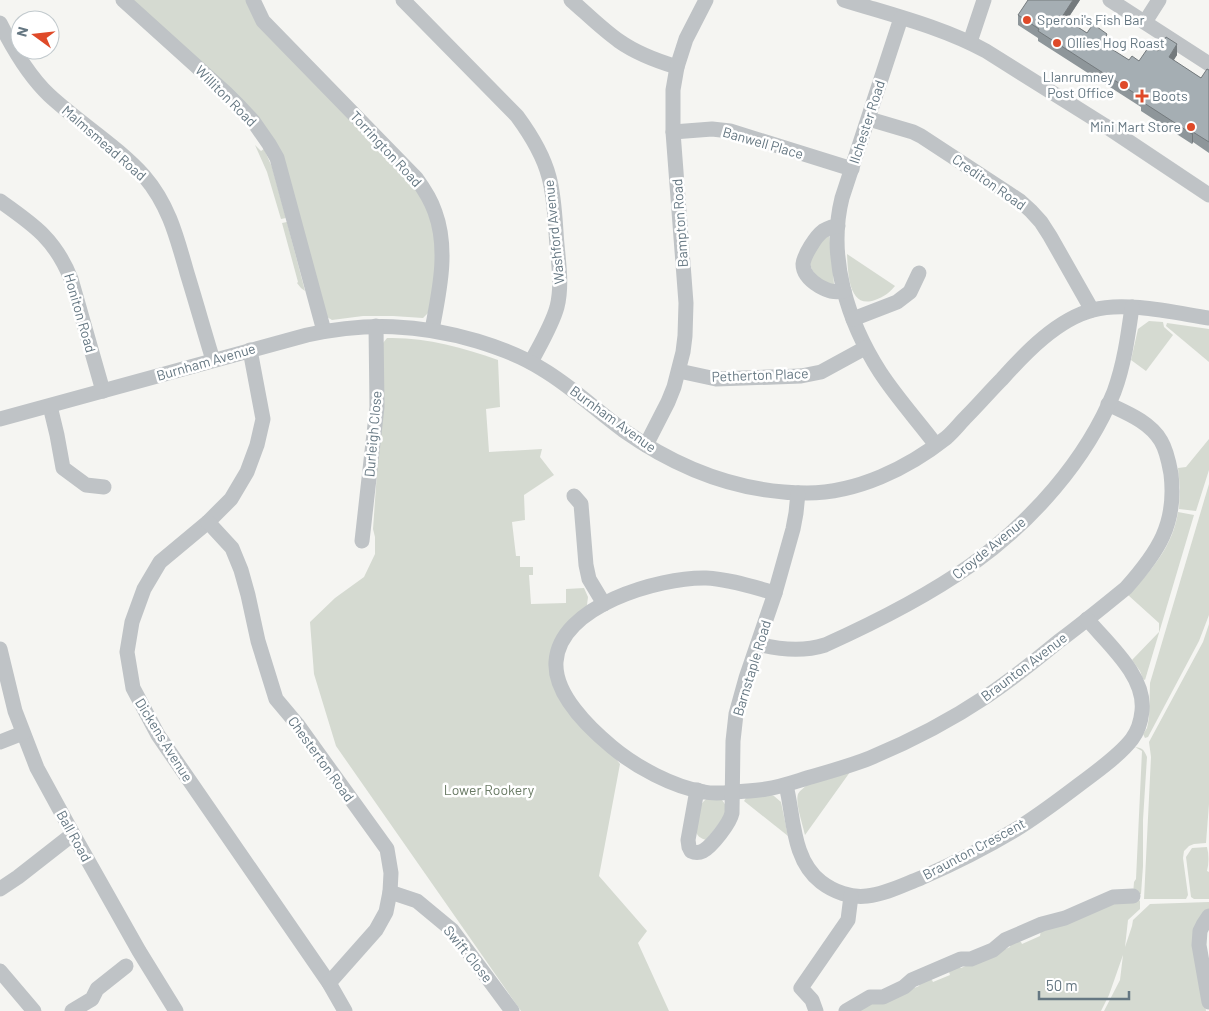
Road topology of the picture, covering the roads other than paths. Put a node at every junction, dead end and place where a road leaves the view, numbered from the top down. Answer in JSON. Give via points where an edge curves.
{"nodes":[{"id":1,"x":123,"y":0,"type":"edge"},
{"id":2,"x":253,"y":0,"type":"edge"},
{"id":3,"x":403,"y":0,"type":"edge"},
{"id":4,"x":571,"y":0,"type":"edge"},
{"id":5,"x":706,"y":0,"type":"edge"},
{"id":6,"x":844,"y":0,"type":"edge"},
{"id":7,"x":984,"y":0,"type":"edge"},
{"id":8,"x":1110,"y":0,"type":"edge"},
{"id":9,"x":1159,"y":0,"type":"edge"},
{"id":10,"x":901,"y":18,"type":"junction"},
{"id":11,"x":1145,"y":22,"type":"junction"},
{"id":12,"x":0,"y":23,"type":"edge"},
{"id":13,"x":970,"y":42,"type":"junction"},
{"id":14,"x":1209,"y":64,"type":"edge"},
{"id":15,"x":677,"y":67,"type":"junction"},
{"id":16,"x":869,"y":119,"type":"junction"},
{"id":17,"x":673,"y":132,"type":"junction"},
{"id":18,"x":852,"y":169,"type":"junction"},
{"id":19,"x":1209,"y":195,"type":"edge"},
{"id":20,"x":0,"y":201,"type":"edge"},
{"id":21,"x":838,"y":226,"type":"junction"},
{"id":22,"x":920,"y":273,"type":"dead end"},
{"id":23,"x":844,"y":291,"type":"junction"},
{"id":24,"x":1132,"y":307,"type":"junction"},
{"id":25,"x":1092,"y":310,"type":"junction"},
{"id":26,"x":1209,"y":318,"type":"edge"},
{"id":27,"x":853,"y":319,"type":"junction"},
{"id":28,"x":376,"y":326,"type":"junction"},
{"id":29,"x":432,"y":330,"type":"junction"},
{"id":30,"x":324,"y":331,"type":"junction"},
{"id":31,"x":866,"y":348,"type":"junction"},
{"id":32,"x":250,"y":350,"type":"junction"},
{"id":33,"x":213,"y":360,"type":"junction"},
{"id":34,"x":531,"y":362,"type":"junction"},
{"id":35,"x":679,"y":371,"type":"junction"},
{"id":36,"x":103,"y":392,"type":"junction"},
{"id":37,"x":1108,"y":404,"type":"junction"},
{"id":38,"x":50,"y":406,"type":"junction"},
{"id":39,"x":0,"y":419,"type":"edge"},
{"id":40,"x":646,"y":445,"type":"junction"},
{"id":41,"x":936,"y":445,"type":"junction"},
{"id":42,"x":104,"y":487,"type":"dead end"},
{"id":43,"x":798,"y":493,"type":"junction"},
{"id":44,"x":574,"y":496,"type":"dead end"},
{"id":45,"x":208,"y":522,"type":"junction"},
{"id":46,"x":362,"y":542,"type":"dead end"},
{"id":47,"x":775,"y":593,"type":"junction"},
{"id":48,"x":604,"y":604,"type":"junction"},
{"id":49,"x":1087,"y":619,"type":"junction"},
{"id":50,"x":758,"y":644,"type":"junction"},
{"id":51,"x":0,"y":649,"type":"edge"},
{"id":52,"x":23,"y":733,"type":"junction"},
{"id":53,"x":0,"y":742,"type":"edge"},
{"id":54,"x":786,"y":785,"type":"junction"},
{"id":55,"x":697,"y":790,"type":"junction"},
{"id":56,"x":732,"y":792,"type":"junction"},
{"id":57,"x":73,"y":834,"type":"junction"},
{"id":58,"x":0,"y":889,"type":"edge"},
{"id":59,"x":390,"y":892,"type":"junction"},
{"id":60,"x":851,"y":896,"type":"junction"},
{"id":61,"x":1133,"y":896,"type":"dead end"},
{"id":62,"x":1209,"y":916,"type":"edge"},
{"id":63,"x":126,"y":966,"type":"dead end"},
{"id":64,"x":0,"y":971,"type":"edge"},
{"id":65,"x":329,"y":983,"type":"junction"},
{"id":66,"x":6,"y":989,"type":"edge"},
{"id":67,"x":1209,"y":1002,"type":"edge"},
{"id":68,"x":34,"y":1011,"type":"edge"},
{"id":69,"x":72,"y":1011,"type":"edge"},
{"id":70,"x":176,"y":1011,"type":"edge"},
{"id":71,"x":345,"y":1011,"type":"edge"},
{"id":72,"x":512,"y":1011,"type":"edge"},
{"id":73,"x":816,"y":1011,"type":"edge"},
{"id":74,"x":846,"y":1011,"type":"edge"}],
"edges":[{"from":1,"to":30,"type":"street","name":"Williton Road","via":[[226,93],[269,144],[280,169]]},
{"from":2,"to":29,"type":"street","name":"Torrington Road","via":[[263,21],[416,178],[427,194],[440,230],[442,248]]},
{"from":3,"to":34,"type":"street","name":"Washford Avenue","via":[[517,116],[544,161],[553,199],[559,296],[554,316]]},
{"from":4,"to":15,"type":"street","via":[[619,41],[653,59]]},
{"from":5,"to":15,"type":"street","name":"Bampton Road","via":[[686,39]]},
{"from":6,"to":10,"type":"street"},
{"from":7,"to":13,"type":"street"},
{"from":8,"to":11,"type":"street"},
{"from":9,"to":11,"type":"street"},
{"from":10,"to":13,"type":"street"},
{"from":10,"to":16,"type":"street","name":"Ilchester Road"},
{"from":11,"to":14,"type":"street"},
{"from":12,"to":33,"type":"street","name":"Malmsmead Road","via":[[24,65],[49,94],[131,163],[155,191],[172,220]]},
{"from":13,"to":19,"type":"street"},
{"from":15,"to":17,"type":"street","name":"Bampton Road","via":[[673,90]]},
{"from":16,"to":18,"type":"street","name":"Ilchester Road"},
{"from":16,"to":25,"type":"street","name":"Crediton Road","via":[[922,136],[1020,201],[1041,222]]},
{"from":17,"to":18,"type":"street","name":"Banwell Place","via":[[730,131]]},
{"from":17,"to":35,"type":"street","name":"Bampton Road","via":[[686,303],[686,336]]},
{"from":18,"to":21,"type":"street","name":"Ilchester Road"},
{"from":20,"to":36,"type":"street","name":"Honiton Road","via":[[41,231],[64,263]]},
{"from":21,"to":23,"type":"street","name":"Ilchester Road"},
{"from":21,"to":23,"type":"street","via":[[819,235],[803,264],[813,282],[835,293]]},
{"from":22,"to":27,"type":"street","via":[[910,292],[897,302]]},
{"from":23,"to":27,"type":"street","name":"Ilchester Road"},
{"from":24,"to":25,"type":"street","name":"Burnham Avenue"},
{"from":24,"to":26,"type":"street","name":"Burnham Avenue"},
{"from":24,"to":37,"type":"street","name":"Croyde Avenue","via":[[1119,378]]},
{"from":25,"to":41,"type":"street","name":"Burnham Avenue","via":[[1072,318],[1025,353],[958,426]]},
{"from":27,"to":31,"type":"street","name":"Ilchester Road"},
{"from":28,"to":29,"type":"street","name":"Burnham Avenue"},
{"from":28,"to":30,"type":"street","name":"Burnham Avenue"},
{"from":28,"to":46,"type":"street","name":"Durleigh Close","via":[[377,407]]},
{"from":29,"to":34,"type":"street","name":"Burnham Avenue","via":[[490,346]]},
{"from":30,"to":32,"type":"street","name":"Burnham Avenue"},
{"from":31,"to":35,"type":"street","name":"Petherton Place","via":[[820,372],[801,376],[716,379]]},
{"from":31,"to":41,"type":"street","name":"Ilchester Road","via":[[887,382]]},
{"from":32,"to":33,"type":"street","name":"Burnham Avenue"},
{"from":32,"to":45,"type":"street","name":"Dickens Avenue","via":[[263,419],[257,445],[247,472],[231,499]]},
{"from":33,"to":36,"type":"street","name":"Burnham Avenue"},
{"from":34,"to":40,"type":"street","name":"Burnham Avenue","via":[[562,381]]},
{"from":35,"to":40,"type":"street","name":"Bampton Road","via":[[668,402]]},
{"from":36,"to":38,"type":"street","name":"Burnham Avenue"},
{"from":37,"to":49,"type":"street","name":"Braunton Avenue","via":[[1137,418],[1161,441],[1170,466],[1172,506],[1162,540],[1147,563],[1126,588]]},
{"from":37,"to":50,"type":"street","name":"Croyde Avenue","via":[[1086,445],[1061,480],[1009,535],[971,565],[916,600],[815,648],[796,650]]},
{"from":38,"to":39,"type":"street","name":"Burnham Avenue"},
{"from":38,"to":42,"type":"street","via":[[63,468],[86,485]]},
{"from":40,"to":43,"type":"street","name":"Burnham Avenue","via":[[684,466],[724,481]]},
{"from":41,"to":43,"type":"street","name":"Burnham Avenue","via":[[905,465],[869,481],[827,492]]},
{"from":43,"to":47,"type":"street","name":"Barnstaple Road","via":[[793,529]]},
{"from":44,"to":48,"type":"street","via":[[581,504],[589,579]]},
{"from":45,"to":59,"type":"street","name":"Chesterton Road","via":[[232,548],[242,570],[258,641],[276,699],[387,849],[392,873]]},
{"from":45,"to":65,"type":"street","name":"Dickens Avenue","via":[[160,562],[144,589],[132,622],[127,652],[133,688],[158,735]]},
{"from":47,"to":48,"type":"street","name":"Braunton Avenue","via":[[704,578],[650,586]]},
{"from":47,"to":50,"type":"street","name":"Barnstaple Road"},
{"from":48,"to":55,"type":"street","name":"Braunton Avenue","via":[[584,616],[562,641],[556,672],[564,693],[595,732],[617,751],[662,778]]},
{"from":49,"to":54,"type":"street","name":"Braunton Avenue","via":[[992,692],[939,724],[870,758]]},
{"from":49,"to":60,"type":"street","name":"Braunton Crescent","via":[[1125,663],[1142,694],[1141,718],[1133,738],[1060,799],[990,844],[890,891]]},
{"from":50,"to":56,"type":"street","name":"Barnstaple Road","via":[[736,714]]},
{"from":51,"to":52,"type":"street","name":"Ball Road"},
{"from":52,"to":53,"type":"street"},
{"from":52,"to":57,"type":"street","name":"Ball Road","via":[[37,768]]},
{"from":54,"to":56,"type":"street","name":"Braunton Avenue"},
{"from":54,"to":60,"type":"street","name":"Braunton Crescent","via":[[804,862],[820,882]]},
{"from":55,"to":56,"type":"street","name":"Braunton Avenue"},
{"from":55,"to":56,"type":"street","name":"Barnstaple Road","via":[[688,840],[689,848],[696,853],[707,848],[730,820]]},
{"from":57,"to":58,"type":"street"},
{"from":57,"to":70,"type":"street","name":"Ball Road"},
{"from":59,"to":65,"type":"street","name":"Chesterton Road","via":[[386,912],[376,930]]},
{"from":59,"to":72,"type":"street","name":"Swift Close","via":[[417,901],[452,930]]},
{"from":60,"to":73,"type":"street","via":[[848,920],[801,988],[812,1000]]},
{"from":61,"to":74,"type":"street","via":[[1112,897],[1065,918],[1042,924],[1005,940],[993,950],[971,959],[961,959],[884,996],[870,997]]},
{"from":62,"to":67,"type":"street","via":[[1200,931],[1199,945]]},
{"from":63,"to":69,"type":"street","via":[[97,989],[92,999]]},
{"from":64,"to":66,"type":"street"},
{"from":65,"to":71,"type":"street","name":"Dickens Avenue"},
{"from":66,"to":68,"type":"street"}]}
